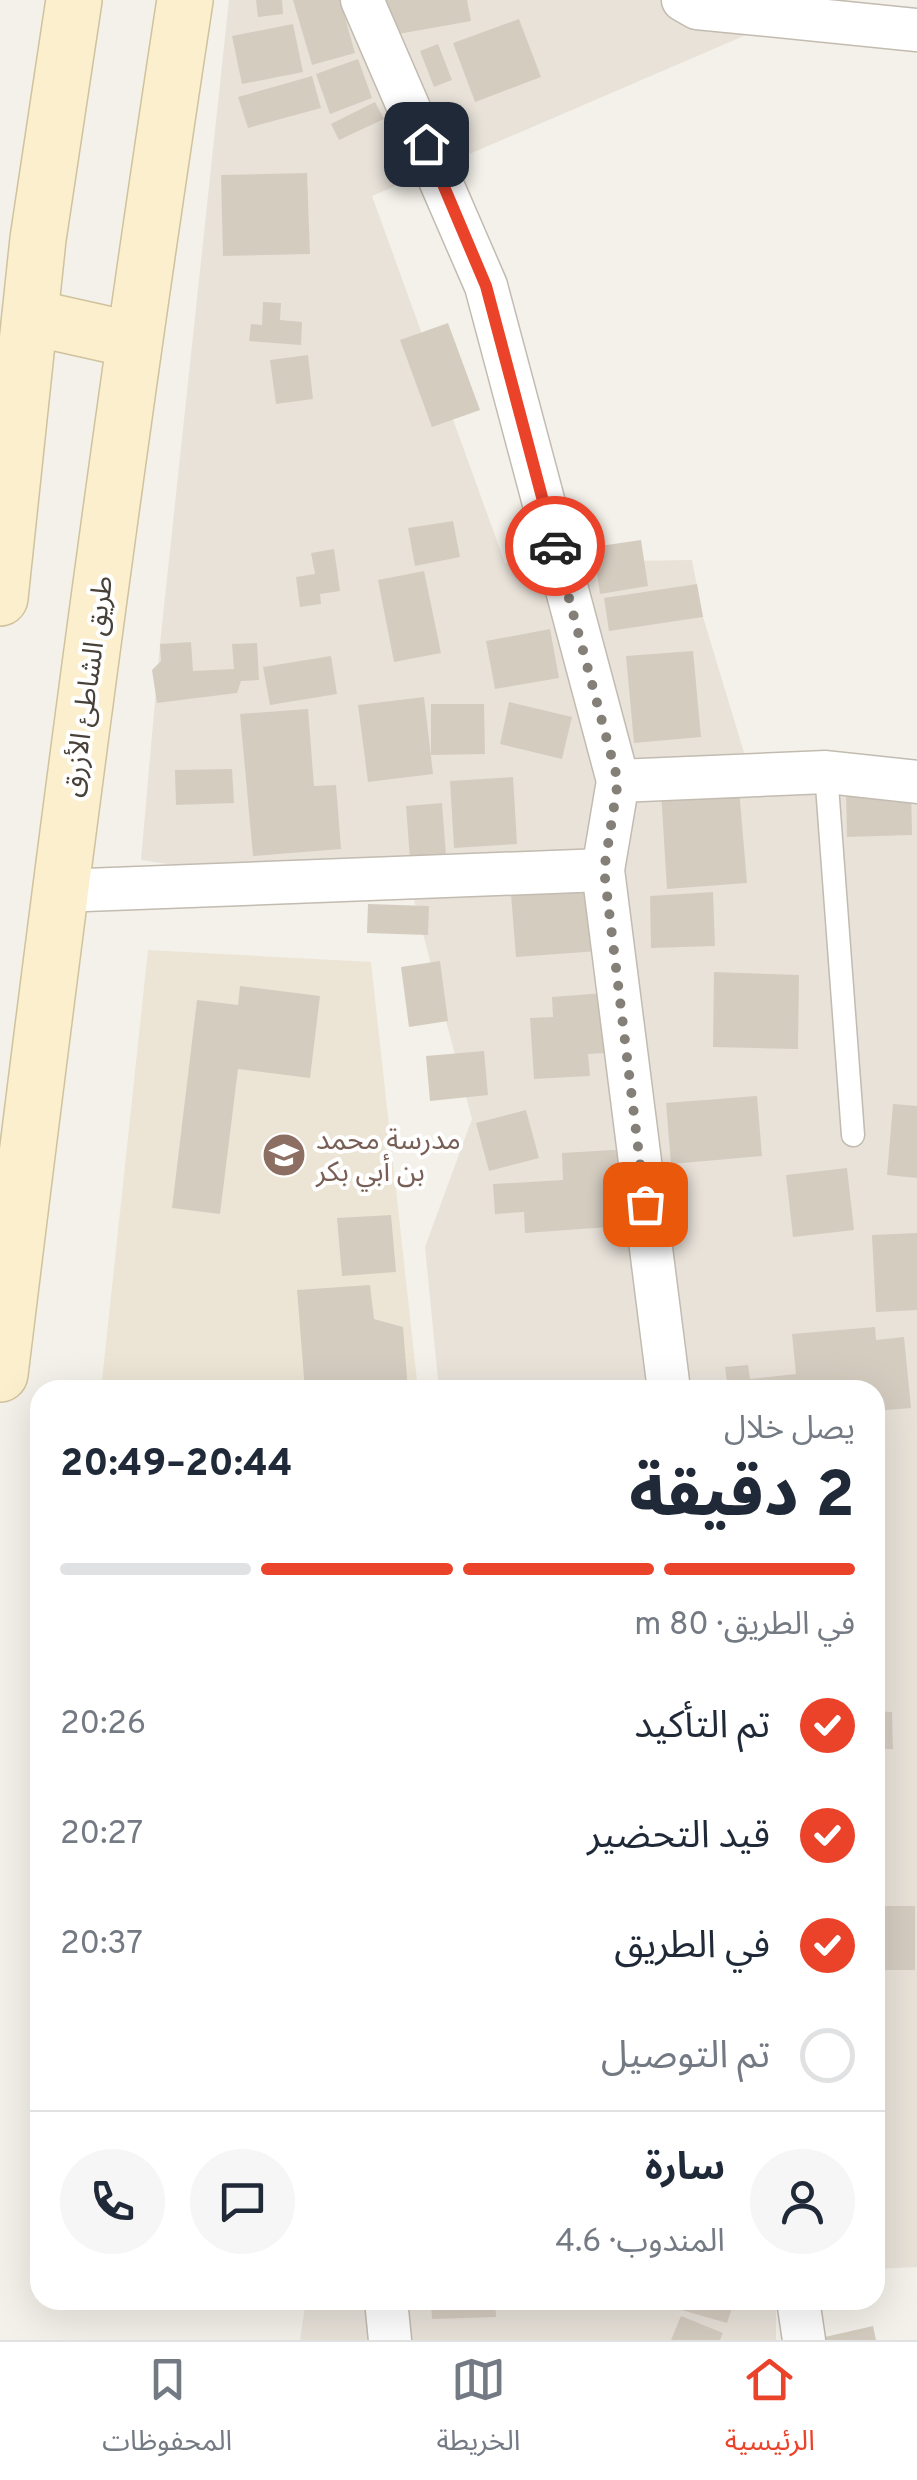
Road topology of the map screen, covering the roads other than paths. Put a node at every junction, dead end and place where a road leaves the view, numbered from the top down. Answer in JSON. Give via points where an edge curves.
{"nodes":[{"id":1,"x":74,"y":0,"type":"edge"},
{"id":2,"x":186,"y":0,"type":"edge"},
{"id":3,"x":362,"y":0,"type":"edge"},
{"id":4,"x":684,"y":0,"type":"edge"},
{"id":5,"x":917,"y":30,"type":"edge"},
{"id":6,"x":133,"y":340,"type":"junction"},
{"id":7,"x":19,"y":356,"type":"edge"},
{"id":8,"x":0,"y":598,"type":"edge"},
{"id":9,"x":826,"y":772,"type":"junction"},
{"id":10,"x":618,"y":781,"type":"junction"},
{"id":11,"x":917,"y":782,"type":"edge"},
{"id":12,"x":604,"y":870,"type":"junction"},
{"id":13,"x":60,"y":891,"type":"junction"},
{"id":14,"x":853,"y":1134,"type":"dead end"},
{"id":15,"x":0,"y":1374,"type":"edge"},
{"id":16,"x":668,"y":1380,"type":"edge"},
{"id":17,"x":387,"y":2310,"type":"edge"},
{"id":18,"x":800,"y":2310,"type":"edge"},
{"id":19,"x":390,"y":2340,"type":"edge"},
{"id":20,"x":804,"y":2340,"type":"edge"}],
"edges":[{"from":1,"to":7,"type":"main road"},
{"from":2,"to":6,"type":"main road","name":"طريق الشاطئ الأزرق"},
{"from":3,"to":10,"type":"street","via":[[486,286]]},
{"from":4,"to":5,"type":"street","via":[[698,8]]},
{"from":6,"to":7,"type":"main road"},
{"from":6,"to":13,"type":"main road","name":"طريق الشاطئ الأزرق"},
{"from":7,"to":8,"type":"main road"},
{"from":9,"to":10,"type":"street"},
{"from":9,"to":11,"type":"street"},
{"from":9,"to":14,"type":"lane"},
{"from":10,"to":12,"type":"street"},
{"from":12,"to":13,"type":"street"},
{"from":12,"to":16,"type":"street"},
{"from":13,"to":15,"type":"main road","name":"طريق الشاطئ الأزرق"},
{"from":17,"to":19,"type":"street"},
{"from":18,"to":20,"type":"street"}]}
